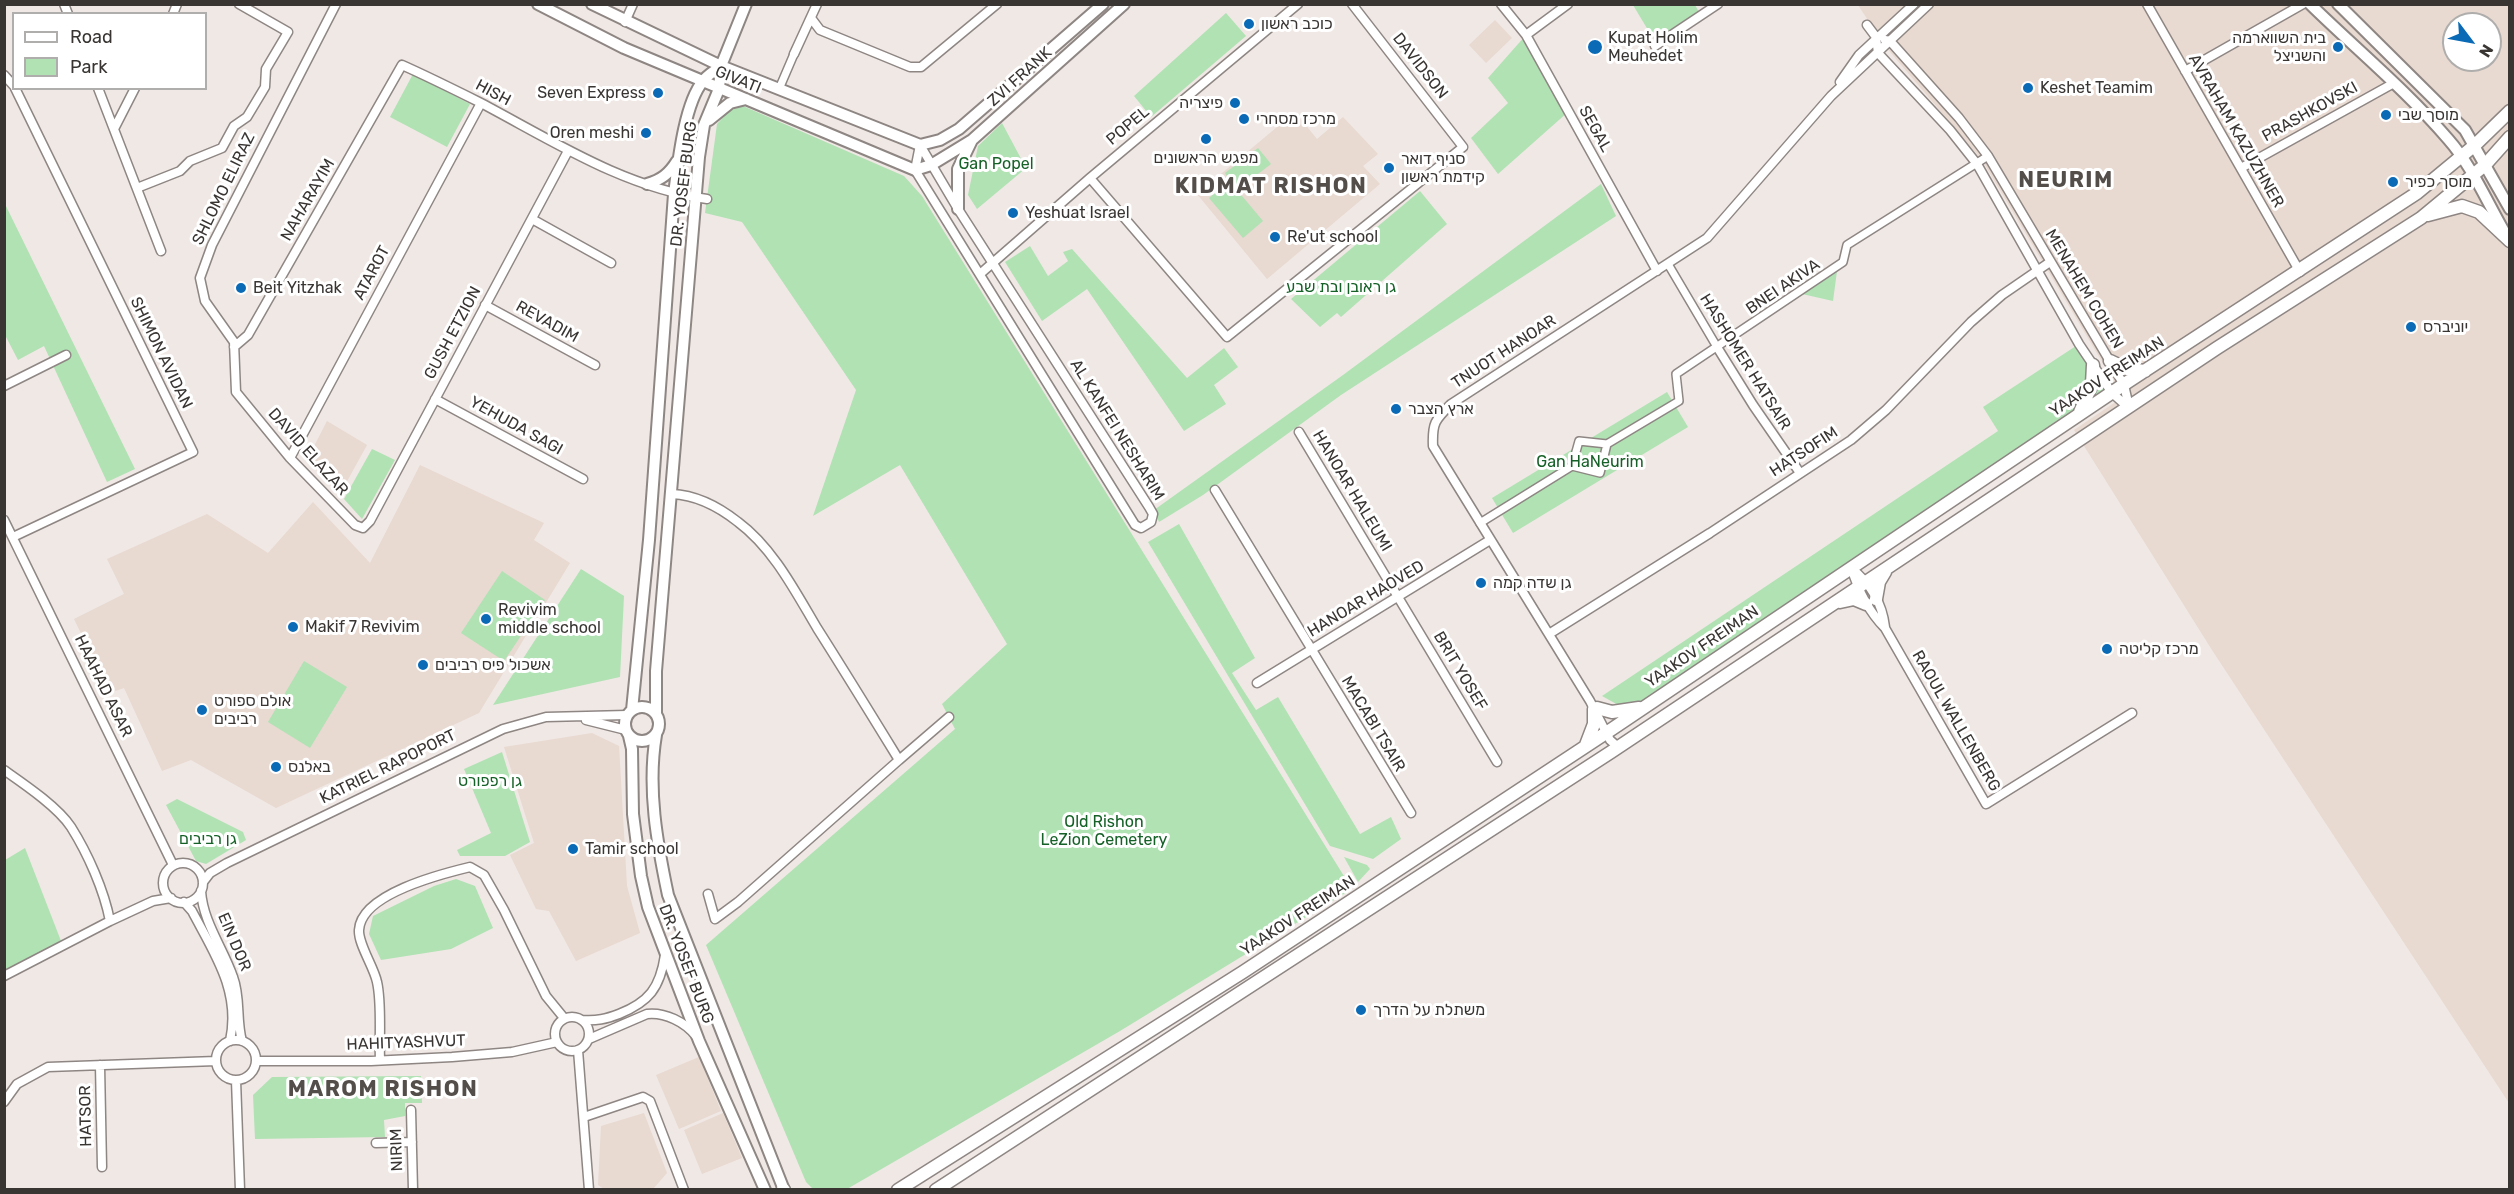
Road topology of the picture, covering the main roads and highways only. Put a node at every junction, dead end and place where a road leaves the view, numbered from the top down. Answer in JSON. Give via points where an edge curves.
{"nodes":[{"id":1,"x":2510,"y":111,"type":"edge"},
{"id":2,"x":2510,"y":137,"type":"edge"},
{"id":3,"x":2421,"y":218,"type":"junction"},
{"id":4,"x":2510,"y":241,"type":"edge"},
{"id":5,"x":2110,"y":361,"type":"road end"},
{"id":6,"x":2093,"y":365,"type":"road end"},
{"id":7,"x":2145,"y":371,"type":"junction"},
{"id":8,"x":2079,"y":415,"type":"junction"},
{"id":9,"x":1887,"y":568,"type":"junction"},
{"id":10,"x":1835,"y":603,"type":"junction"},
{"id":11,"x":1643,"y":707,"type":"junction"},
{"id":12,"x":1584,"y":748,"type":"junction"},
{"id":13,"x":898,"y":1190,"type":"edge"},
{"id":14,"x":936,"y":1190,"type":"edge"}],
"edges":[{"from":1,"to":7,"type":"main road","name":"YAAKOV FREIMAN","via":[[2417,193]]},
{"from":2,"to":3,"type":"main road","name":"YAAKOV FREIMAN","via":[[2485,165]]},
{"from":3,"to":4,"type":"main road","via":[[2462,206],[2480,212]]},
{"from":3,"to":9,"type":"main road","name":"YAAKOV FREIMAN","via":[[2319,280]]},
{"from":5,"to":7,"type":"main road","via":[[2127,369]]},
{"from":6,"to":8,"type":"main road","via":[[2089,394]]},
{"from":7,"to":8,"type":"main road","name":"YAAKOV FREIMAN"},
{"from":8,"to":11,"type":"main road","name":"YAAKOV FREIMAN"},
{"from":9,"to":10,"type":"main road","name":"YAAKOV FREIMAN"},
{"from":9,"to":10,"type":"main road","via":[[1871,601],[1851,599]]},
{"from":10,"to":14,"type":"main road","name":"YAAKOV FREIMAN"},
{"from":11,"to":12,"type":"main road","name":"YAAKOV FREIMAN"},
{"from":11,"to":12,"type":"main road","via":[[1612,712],[1593,706],[1592,733]]},
{"from":12,"to":13,"type":"main road","name":"YAAKOV FREIMAN","via":[[1244,972]]}]}
